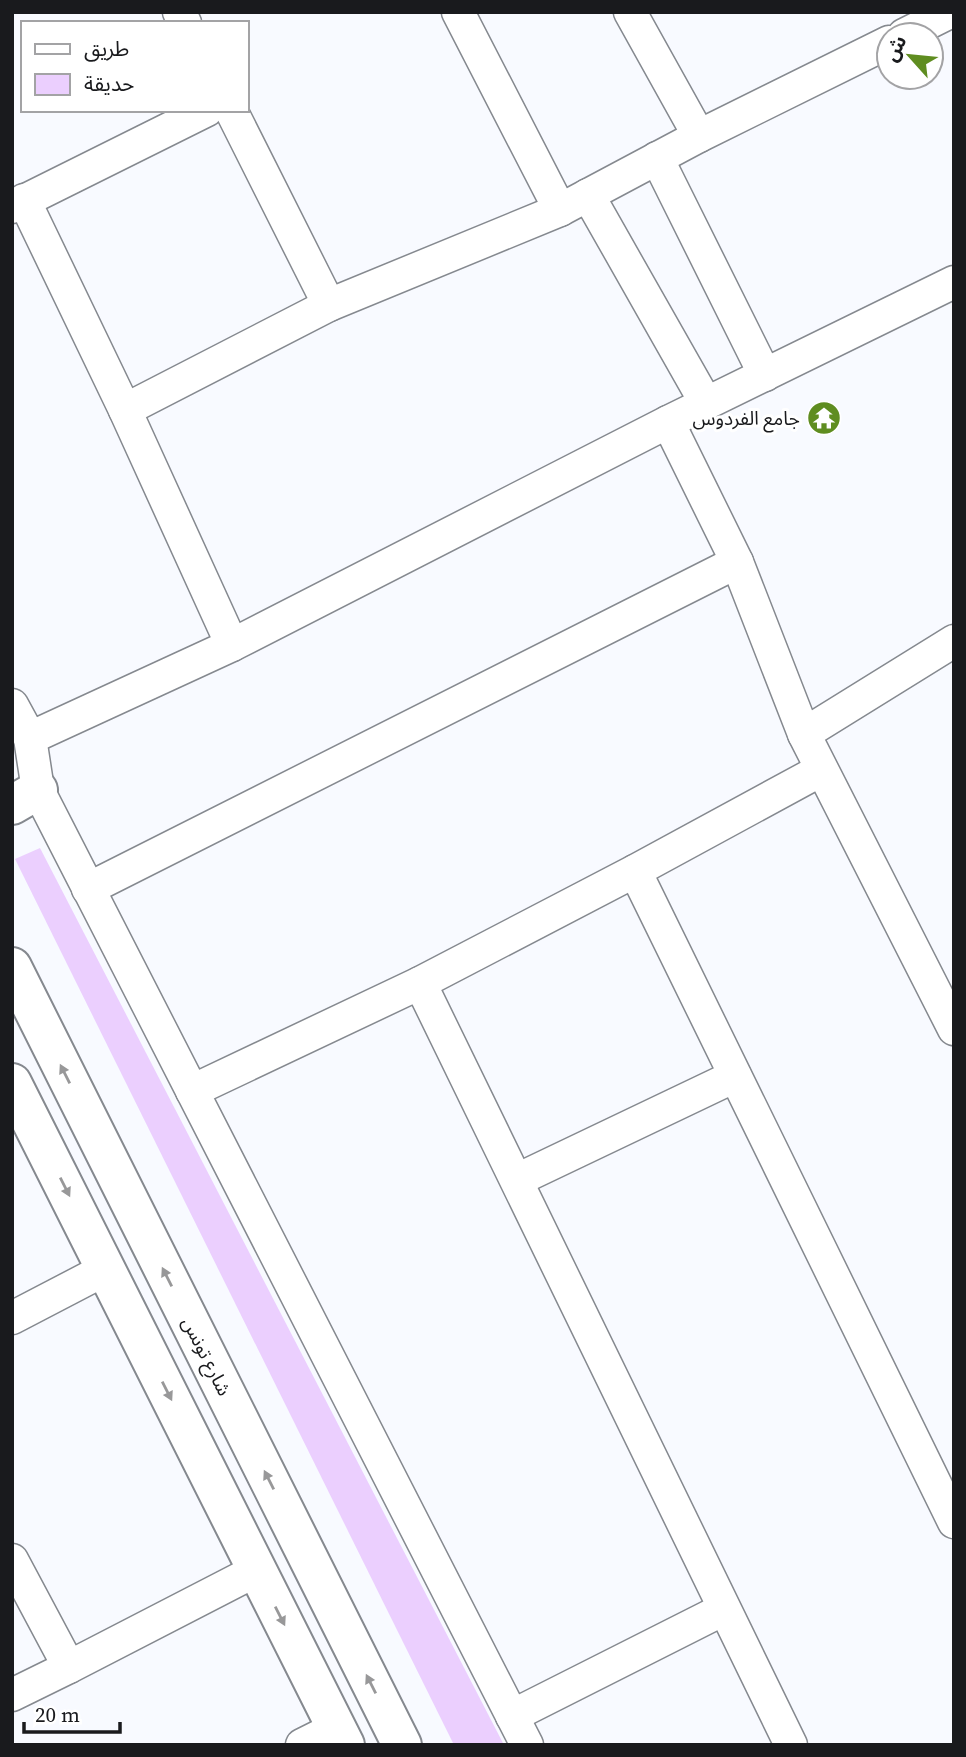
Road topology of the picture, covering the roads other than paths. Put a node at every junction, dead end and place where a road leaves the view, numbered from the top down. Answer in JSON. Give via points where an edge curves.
{"nodes":[{"id":1,"x":458,"y":12,"type":"edge"},
{"id":2,"x":630,"y":12,"type":"edge"},
{"id":3,"x":950,"y":12,"type":"edge"},
{"id":4,"x":932,"y":21,"type":"edge"},
{"id":5,"x":875,"y":49,"type":"edge"},
{"id":6,"x":203,"y":112,"type":"edge"},
{"id":7,"x":232,"y":112,"type":"edge"},
{"id":8,"x":699,"y":136,"type":"junction"},
{"id":9,"x":657,"y":158,"type":"junction"},
{"id":10,"x":588,"y":195,"type":"junction"},
{"id":11,"x":18,"y":204,"type":"edge"},
{"id":12,"x":560,"y":210,"type":"junction"},
{"id":13,"x":954,"y":282,"type":"edge"},
{"id":14,"x":329,"y":305,"type":"junction"},
{"id":15,"x":765,"y":375,"type":"junction"},
{"id":16,"x":706,"y":403,"type":"junction"},
{"id":17,"x":125,"y":410,"type":"junction"},
{"id":18,"x":668,"y":422,"type":"junction"},
{"id":19,"x":737,"y":562,"type":"junction"},
{"id":20,"x":954,"y":641,"type":"edge"},
{"id":21,"x":232,"y":645,"type":"junction"},
{"id":22,"x":12,"y":705,"type":"edge"},
{"id":23,"x":804,"y":734,"type":"junction"},
{"id":24,"x":30,"y":738,"type":"junction"},
{"id":25,"x":821,"y":769,"type":"junction"},
{"id":26,"x":25,"y":797,"type":"edge"},
{"id":27,"x":635,"y":871,"type":"junction"},
{"id":28,"x":89,"y":889,"type":"junction"},
{"id":29,"x":12,"y":967,"type":"edge"},
{"id":30,"x":420,"y":983,"type":"junction"},
{"id":31,"x":954,"y":1029,"type":"edge"},
{"id":32,"x":735,"y":1076,"type":"junction"},
{"id":33,"x":12,"y":1083,"type":"edge"},
{"id":34,"x":192,"y":1091,"type":"junction"},
{"id":35,"x":86,"y":1114,"type":"junction"},
{"id":36,"x":38,"y":1135,"type":"junction"},
{"id":37,"x":517,"y":1180,"type":"junction"},
{"id":38,"x":106,"y":1269,"type":"junction"},
{"id":39,"x":12,"y":1318,"type":"edge"},
{"id":40,"x":947,"y":1489,"type":"edge"},
{"id":41,"x":954,"y":1522,"type":"edge"},
{"id":42,"x":12,"y":1560,"type":"edge"},
{"id":43,"x":257,"y":1570,"type":"junction"},
{"id":44,"x":724,"y":1609,"type":"junction"},
{"id":45,"x":69,"y":1667,"type":"junction"},
{"id":46,"x":12,"y":1695,"type":"edge"},
{"id":47,"x":512,"y":1716,"type":"junction"},
{"id":48,"x":340,"y":1736,"type":"edge"},
{"id":49,"x":302,"y":1745,"type":"edge"},
{"id":50,"x":402,"y":1745,"type":"edge"},
{"id":51,"x":527,"y":1745,"type":"edge"},
{"id":52,"x":790,"y":1745,"type":"edge"}],
"edges":[{"from":1,"to":12,"type":"street"},
{"from":2,"to":8,"type":"street"},
{"from":3,"to":4,"type":"street"},
{"from":5,"to":8,"type":"street"},
{"from":6,"to":11,"type":"street"},
{"from":7,"to":14,"type":"street"},
{"from":8,"to":9,"type":"street"},
{"from":9,"to":10,"type":"street"},
{"from":9,"to":15,"type":"street"},
{"from":10,"to":12,"type":"street"},
{"from":10,"to":16,"type":"street"},
{"from":11,"to":17,"type":"street"},
{"from":12,"to":14,"type":"street"},
{"from":13,"to":15,"type":"street"},
{"from":14,"to":17,"type":"street"},
{"from":15,"to":16,"type":"street"},
{"from":16,"to":18,"type":"street"},
{"from":17,"to":21,"type":"street"},
{"from":18,"to":19,"type":"street"},
{"from":18,"to":21,"type":"street"},
{"from":19,"to":23,"type":"street"},
{"from":19,"to":28,"type":"street"},
{"from":20,"to":23,"type":"street"},
{"from":21,"to":24,"type":"street"},
{"from":22,"to":24,"type":"street"},
{"from":23,"to":25,"type":"street"},
{"from":24,"to":26,"type":"street"},
{"from":25,"to":27,"type":"street"},
{"from":25,"to":31,"type":"street"},
{"from":26,"to":28,"type":"street"},
{"from":27,"to":30,"type":"street"},
{"from":27,"to":32,"type":"street"},
{"from":28,"to":34,"type":"street"},
{"from":35,"to":29,"type":"street","name":"شارع تونس","one_way":true},
{"from":30,"to":34,"type":"street"},
{"from":30,"to":37,"type":"street"},
{"from":32,"to":37,"type":"street"},
{"from":32,"to":40,"type":"street"},
{"from":33,"to":36,"type":"street"},
{"from":34,"to":47,"type":"street"},
{"from":35,"to":36,"type":"street"},
{"from":50,"to":35,"type":"street","name":"شارع تونس","one_way":true},
{"from":36,"to":38,"type":"street","one_way":true},
{"from":37,"to":44,"type":"street"},
{"from":38,"to":39,"type":"street"},
{"from":38,"to":43,"type":"street","one_way":true},
{"from":40,"to":41,"type":"street"},
{"from":42,"to":45,"type":"street"},
{"from":43,"to":45,"type":"street"},
{"from":43,"to":48,"type":"street","one_way":true},
{"from":44,"to":47,"type":"street"},
{"from":44,"to":52,"type":"street"},
{"from":45,"to":46,"type":"street"},
{"from":47,"to":51,"type":"street"},
{"from":48,"to":49,"type":"street"}]}
